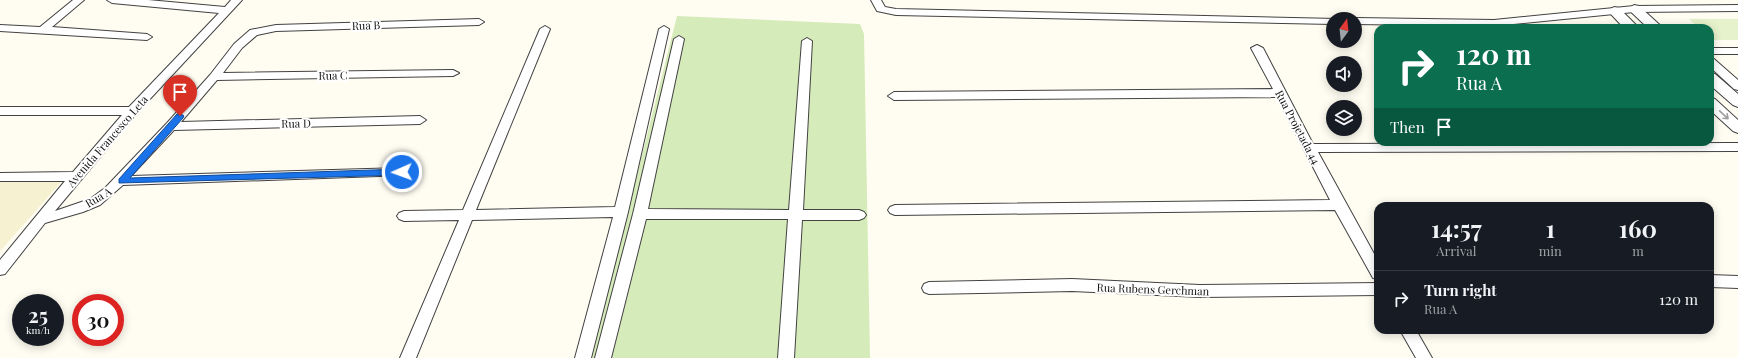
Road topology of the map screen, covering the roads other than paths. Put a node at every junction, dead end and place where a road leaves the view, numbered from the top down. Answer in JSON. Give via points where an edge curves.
{"nodes":[{"id":1,"x":80,"y":0,"type":"edge"},
{"id":2,"x":112,"y":0,"type":"edge"},
{"id":3,"x":237,"y":0,"type":"edge"},
{"id":4,"x":876,"y":0,"type":"edge"},
{"id":5,"x":1738,"y":8,"type":"edge"},
{"id":6,"x":1634,"y":9,"type":"junction"},
{"id":7,"x":226,"y":10,"type":"junction"},
{"id":8,"x":1614,"y":11,"type":"junction"},
{"id":9,"x":1326,"y":21,"type":"edge"},
{"id":10,"x":1362,"y":21,"type":"edge"},
{"id":11,"x":479,"y":22,"type":"dead end"},
{"id":12,"x":1628,"y":24,"type":"edge"},
{"id":13,"x":1651,"y":24,"type":"edge"},
{"id":14,"x":0,"y":28,"type":"edge"},
{"id":15,"x":545,"y":29,"type":"dead end"},
{"id":16,"x":42,"y":30,"type":"junction"},
{"id":17,"x":664,"y":30,"type":"dead end"},
{"id":18,"x":254,"y":32,"type":"joint"},
{"id":19,"x":147,"y":37,"type":"dead end"},
{"id":20,"x":679,"y":39,"type":"dead end"},
{"id":21,"x":807,"y":41,"type":"dead end"},
{"id":22,"x":1257,"y":48,"type":"dead end"},
{"id":23,"x":1714,"y":51,"type":"edge"},
{"id":24,"x":1738,"y":51,"type":"edge"},
{"id":25,"x":1714,"y":65,"type":"edge"},
{"id":26,"x":452,"y":73,"type":"dead end"},
{"id":27,"x":214,"y":77,"type":"junction"},
{"id":28,"x":1714,"y":81,"type":"edge"},
{"id":29,"x":1738,"y":86,"type":"edge"},
{"id":30,"x":1281,"y":93,"type":"junction"},
{"id":31,"x":894,"y":96,"type":"dead end"},
{"id":32,"x":1738,"y":102,"type":"edge"},
{"id":33,"x":1714,"y":106,"type":"edge"},
{"id":34,"x":0,"y":111,"type":"edge"},
{"id":35,"x":132,"y":111,"type":"junction"},
{"id":36,"x":420,"y":120,"type":"dead end"},
{"id":37,"x":171,"y":126,"type":"junction"},
{"id":38,"x":1738,"y":128,"type":"edge"},
{"id":39,"x":1738,"y":147,"type":"edge"},
{"id":40,"x":1309,"y":148,"type":"junction"},
{"id":41,"x":402,"y":172,"type":"dead end"},
{"id":42,"x":76,"y":176,"type":"junction"},
{"id":43,"x":0,"y":177,"type":"edge"},
{"id":44,"x":122,"y":181,"type":"junction"},
{"id":45,"x":1339,"y":205,"type":"junction"},
{"id":46,"x":895,"y":210,"type":"dead end"},
{"id":47,"x":621,"y":212,"type":"junction"},
{"id":48,"x":640,"y":214,"type":"junction"},
{"id":49,"x":468,"y":215,"type":"junction"},
{"id":50,"x":797,"y":215,"type":"junction"},
{"id":51,"x":859,"y":215,"type":"dead end"},
{"id":52,"x":404,"y":216,"type":"dead end"},
{"id":53,"x":43,"y":219,"type":"junction"},
{"id":54,"x":1374,"y":267,"type":"edge"},
{"id":55,"x":0,"y":270,"type":"edge"},
{"id":56,"x":1714,"y":281,"type":"edge"},
{"id":57,"x":1738,"y":282,"type":"edge"},
{"id":58,"x":929,"y":288,"type":"dead end"},
{"id":59,"x":1374,"y":289,"type":"edge"},
{"id":60,"x":1410,"y":334,"type":"edge"},
{"id":61,"x":408,"y":358,"type":"edge"},
{"id":62,"x":583,"y":358,"type":"edge"},
{"id":63,"x":602,"y":358,"type":"edge"},
{"id":64,"x":786,"y":358,"type":"edge"},
{"id":65,"x":1424,"y":358,"type":"edge"}],
"edges":[{"from":1,"to":16,"type":"street"},
{"from":2,"to":7,"type":"street"},
{"from":3,"to":7,"type":"street","name":"Avenida Francesco Leta"},
{"from":4,"to":9,"type":"street","via":[[881,9],[896,12]]},
{"from":5,"to":6,"type":"street"},
{"from":6,"to":8,"type":"street"},
{"from":6,"to":13,"type":"street"},
{"from":7,"to":35,"type":"street","name":"Avenida Francesco Leta"},
{"from":8,"to":10,"type":"street","via":[[1494,23]]},
{"from":8,"to":12,"type":"street"},
{"from":11,"to":18,"type":"street","name":"Rua B","via":[[276,28]]},
{"from":14,"to":16,"type":"street"},
{"from":15,"to":49,"type":"street"},
{"from":16,"to":19,"type":"street"},
{"from":17,"to":47,"type":"street"},
{"from":18,"to":27,"type":"street","name":"Rua A","via":[[238,46]]},
{"from":20,"to":48,"type":"street"},
{"from":21,"to":50,"type":"street"},
{"from":22,"to":30,"type":"street","name":"Rua Projetada 44"},
{"from":23,"to":24,"type":"street"},
{"from":25,"to":29,"type":"street"},
{"from":26,"to":27,"type":"street","name":"Rua C"},
{"from":27,"to":37,"type":"street","name":"Rua A"},
{"from":28,"to":32,"type":"street"},
{"from":30,"to":31,"type":"street"},
{"from":30,"to":40,"type":"street","name":"Rua Projetada 44"},
{"from":33,"to":38,"type":"street","one_way":true},
{"from":34,"to":35,"type":"street"},
{"from":35,"to":42,"type":"street","name":"Avenida Francesco Leta"},
{"from":36,"to":37,"type":"street","name":"Rua D"},
{"from":37,"to":44,"type":"street","name":"Rua A"},
{"from":39,"to":40,"type":"street"},
{"from":40,"to":45,"type":"street","name":"Rua Projetada 44"},
{"from":41,"to":44,"type":"street"},
{"from":42,"to":43,"type":"street"},
{"from":42,"to":53,"type":"street","name":"Avenida Francesco Leta"},
{"from":44,"to":53,"type":"street","name":"Rua A","via":[[95,202]]},
{"from":45,"to":46,"type":"street"},
{"from":45,"to":54,"type":"street","name":"Rua Projetada 44"},
{"from":47,"to":49,"type":"street"},
{"from":47,"to":62,"type":"street"},
{"from":48,"to":50,"type":"street"},
{"from":48,"to":63,"type":"street"},
{"from":49,"to":52,"type":"street"},
{"from":49,"to":61,"type":"street"},
{"from":50,"to":51,"type":"street"},
{"from":50,"to":64,"type":"street"},
{"from":53,"to":55,"type":"street","name":"Avenida Francesco Leta"},
{"from":56,"to":57,"type":"street"},
{"from":58,"to":59,"type":"street","name":"Rua Rubens Gerchman","via":[[1072,285],[1200,291]]},
{"from":60,"to":65,"type":"street"}]}
